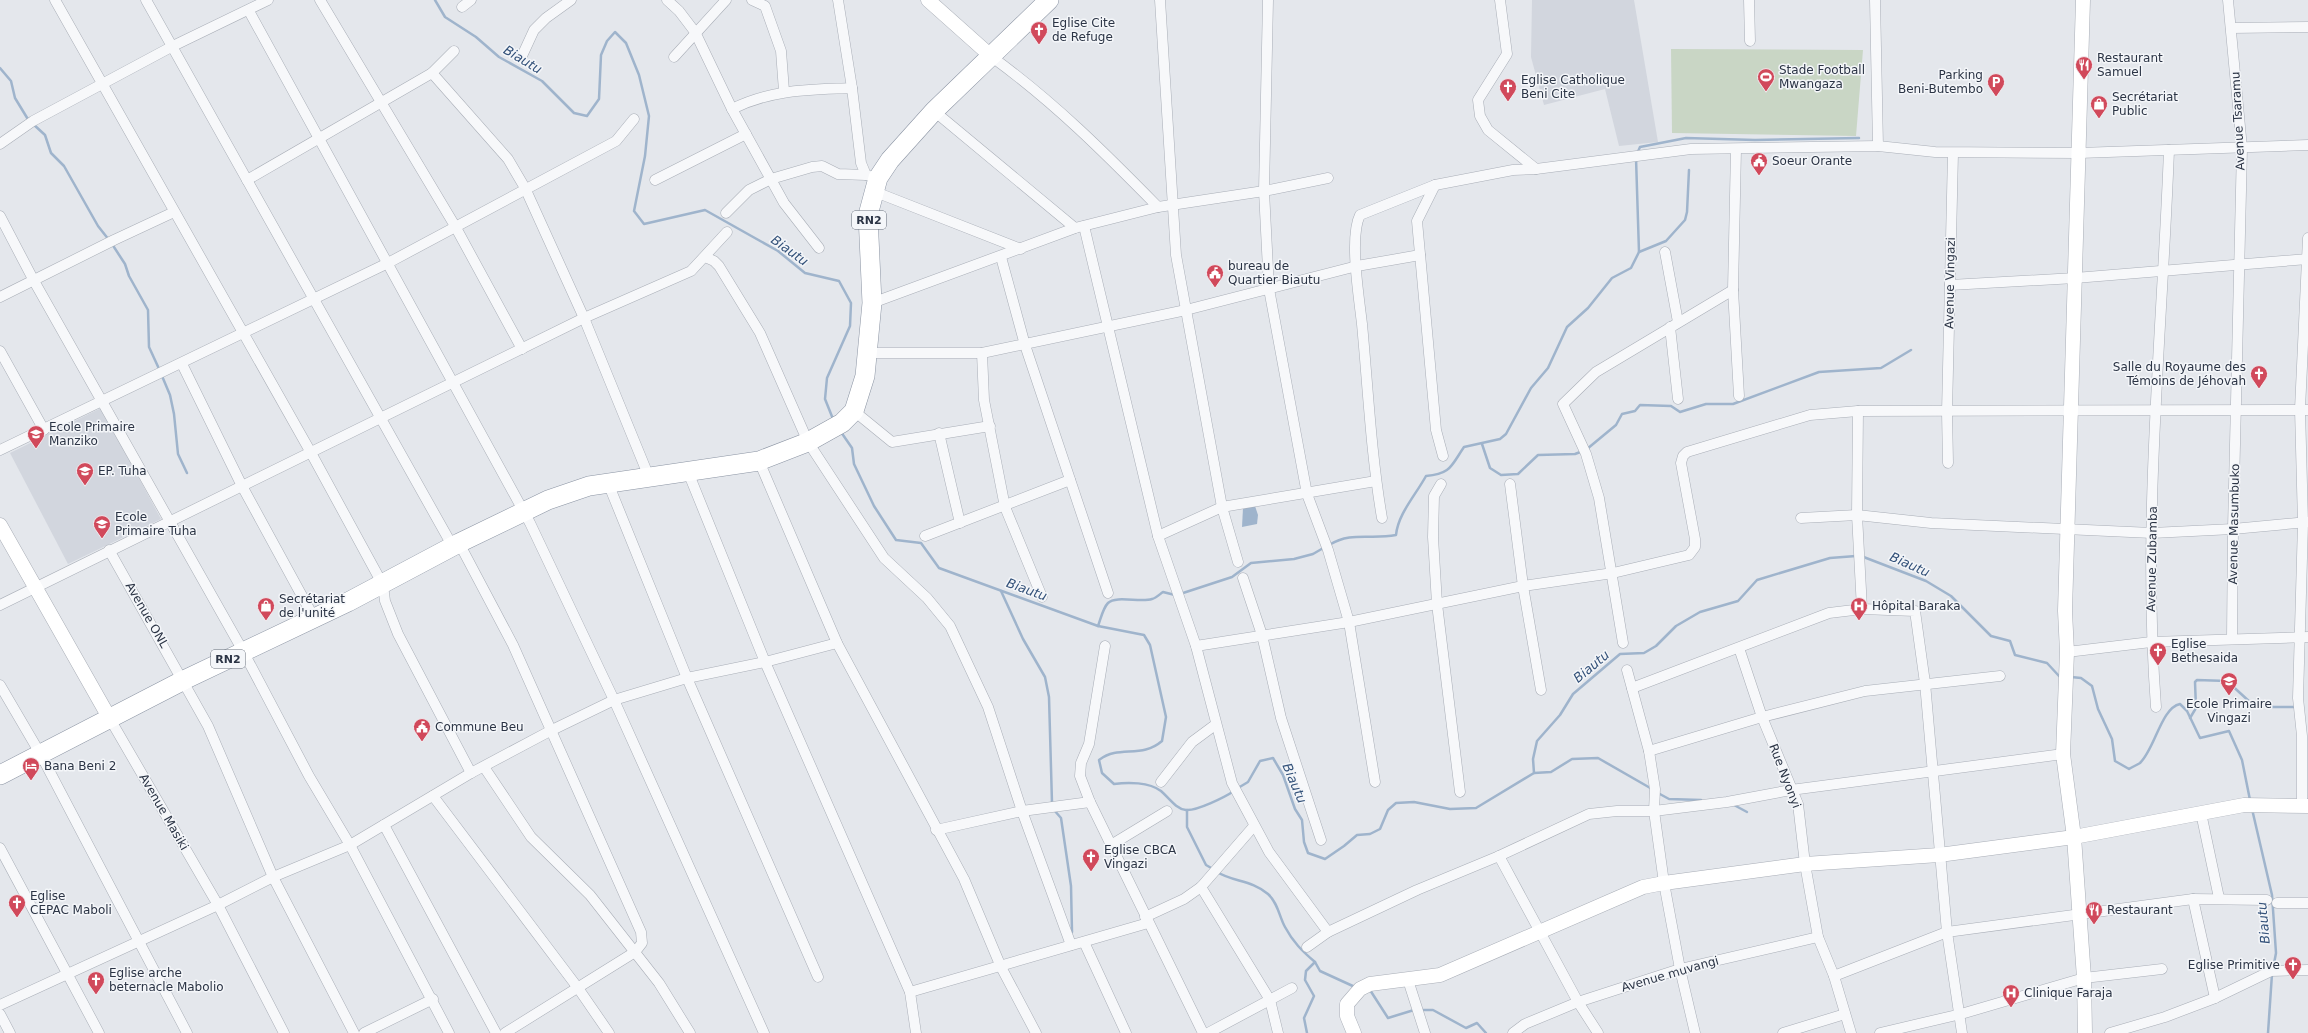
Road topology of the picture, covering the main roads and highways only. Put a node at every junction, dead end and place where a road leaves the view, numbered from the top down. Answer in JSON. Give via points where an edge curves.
{"nodes":[{"id":1,"x":1049,"y":0,"type":"edge"},
{"id":2,"x":0,"y":775,"type":"edge"}],
"edges":[{"from":1,"to":2,"type":"highway","number":"RN2","via":[[934,111],[873,181],[868,215],[872,303],[868,353],[865,376],[842,422],[808,442],[759,461],[608,483],[575,491],[524,511],[383,585],[184,680]]}]}
